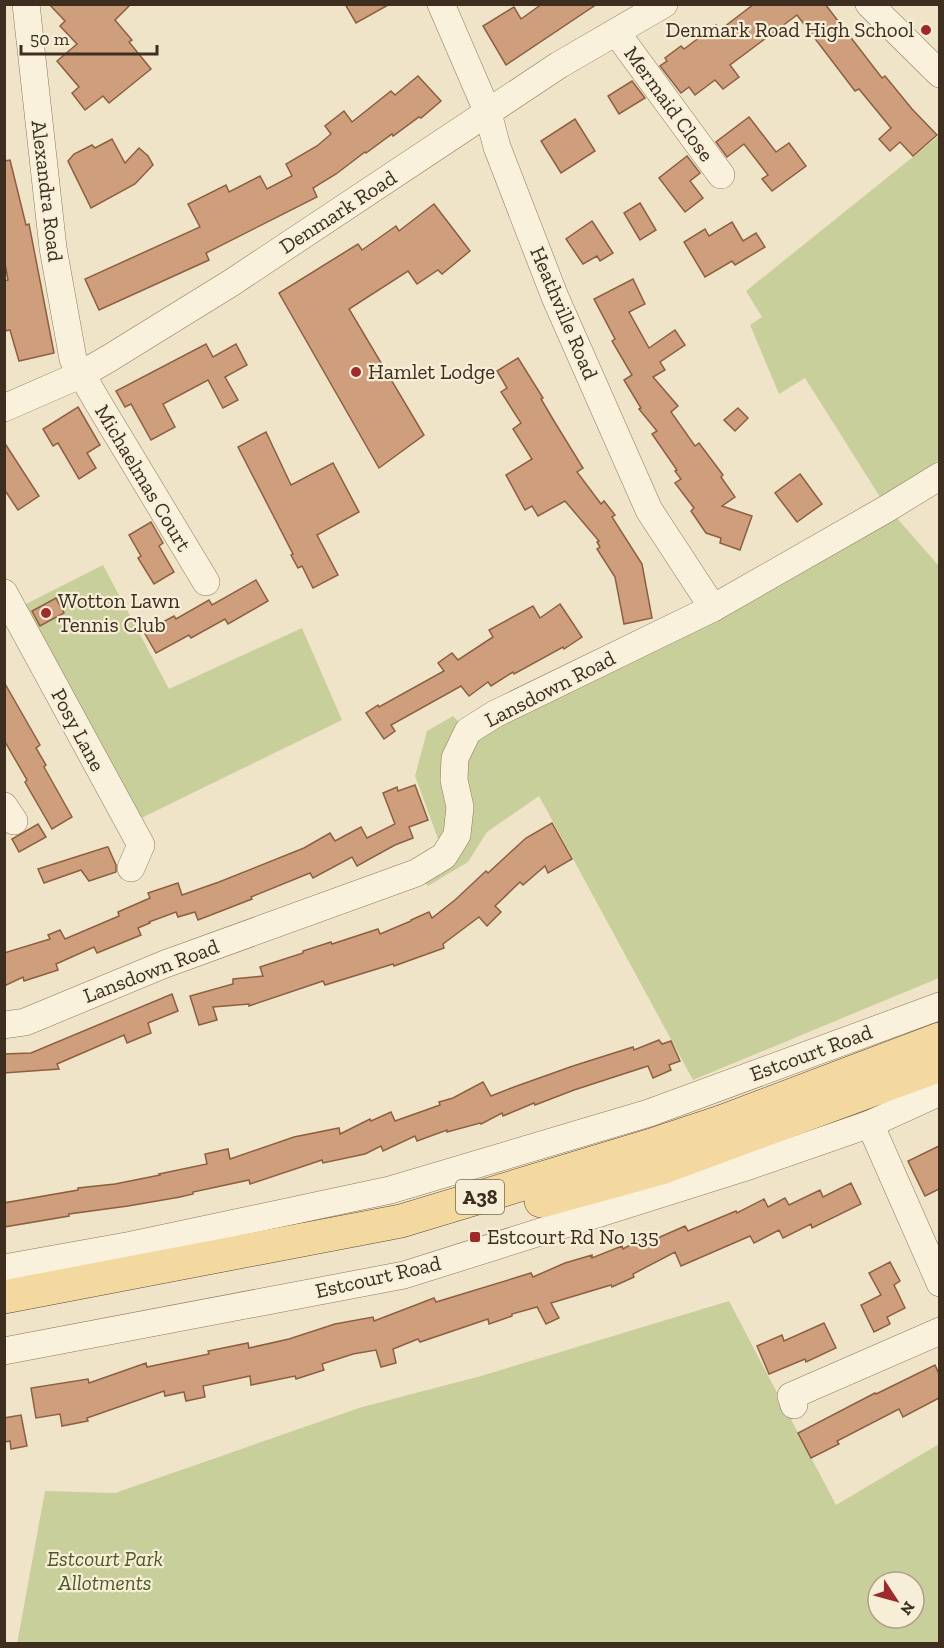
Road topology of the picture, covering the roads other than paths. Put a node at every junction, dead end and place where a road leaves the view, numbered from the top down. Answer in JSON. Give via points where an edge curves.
{"nodes":[{"id":1,"x":26,"y":4,"type":"edge"},
{"id":2,"x":441,"y":4,"type":"edge"},
{"id":3,"x":664,"y":4,"type":"edge"},
{"id":4,"x":869,"y":4,"type":"edge"},
{"id":5,"x":616,"y":32,"type":"junction"},
{"id":6,"x":939,"y":74,"type":"edge"},
{"id":7,"x":488,"y":113,"type":"junction"},
{"id":8,"x":721,"y":175,"type":"dead end"},
{"id":9,"x":82,"y":374,"type":"junction"},
{"id":10,"x":4,"y":408,"type":"edge"},
{"id":11,"x":939,"y":476,"type":"edge"},
{"id":12,"x":206,"y":582,"type":"dead end"},
{"id":13,"x":4,"y":593,"type":"edge"},
{"id":14,"x":713,"y":608,"type":"junction"},
{"id":15,"x":131,"y":868,"type":"dead end"},
{"id":16,"x":939,"y":1006,"type":"edge"},
{"id":17,"x":4,"y":1025,"type":"edge"},
{"id":18,"x":939,"y":1039,"type":"edge"},
{"id":19,"x":939,"y":1065,"type":"edge"},
{"id":20,"x":939,"y":1092,"type":"edge"},
{"id":21,"x":870,"y":1124,"type":"junction"},
{"id":22,"x":652,"y":1129,"type":"junction"},
{"id":23,"x":737,"y":1156,"type":"junction"},
{"id":24,"x":4,"y":1268,"type":"edge"},
{"id":25,"x":939,"y":1283,"type":"edge"},
{"id":26,"x":4,"y":1297,"type":"edge"},
{"id":27,"x":4,"y":1320,"type":"edge"},
{"id":28,"x":939,"y":1331,"type":"edge"},
{"id":29,"x":4,"y":1352,"type":"edge"},
{"id":30,"x":791,"y":1397,"type":"dead end"}],
"edges":[{"from":1,"to":9,"type":"street","name":"Alexandra Road","via":[[53,248],[73,359]]},
{"from":2,"to":7,"type":"street","name":"Heathville Road"},
{"from":3,"to":5,"type":"street","name":"Denmark Road"},
{"from":4,"to":6,"type":"street"},
{"from":5,"to":7,"type":"street","name":"Denmark Road"},
{"from":5,"to":8,"type":"street","name":"Mermaid Close"},
{"from":7,"to":9,"type":"street","name":"Denmark Road","via":[[231,283]]},
{"from":7,"to":14,"type":"street","name":"Heathville Road","via":[[497,147],[555,297],[649,510]]},
{"from":9,"to":10,"type":"street","name":"Denmark Road"},
{"from":9,"to":12,"type":"street","name":"Michaelmas Court"},
{"from":11,"to":14,"type":"street","name":"Lansdown Road"},
{"from":13,"to":15,"type":"street","name":"Posy Lane","via":[[141,846]]},
{"from":14,"to":17,"type":"street","name":"Lansdown Road","via":[[495,714],[468,731],[455,758],[454,780],[460,807],[456,835],[444,856],[416,873],[165,964],[25,1022]]},
{"from":16,"to":22,"type":"street","name":"Estcourt Road"},
{"from":18,"to":22,"type":"main road","name":"Estcourt Road","number":"A38","via":[[721,1122]]},
{"from":19,"to":23,"type":"main road","name":"Estcourt Road","number":"A38"},
{"from":20,"to":21,"type":"street","name":"Estcourt Road"},
{"from":21,"to":23,"type":"street","name":"Estcourt Road"},
{"from":21,"to":25,"type":"street"},
{"from":22,"to":24,"type":"street","name":"Estcourt Road","via":[[390,1190]]},
{"from":22,"to":26,"type":"main road","name":"Estcourt Road","number":"A38","via":[[400,1221]]},
{"from":23,"to":27,"type":"main road","name":"Estcourt Road","number":"A38","via":[[661,1168],[401,1240]]},
{"from":23,"to":29,"type":"street","name":"Estcourt Road","via":[[404,1275]]},
{"from":28,"to":30,"type":"street"}]}
